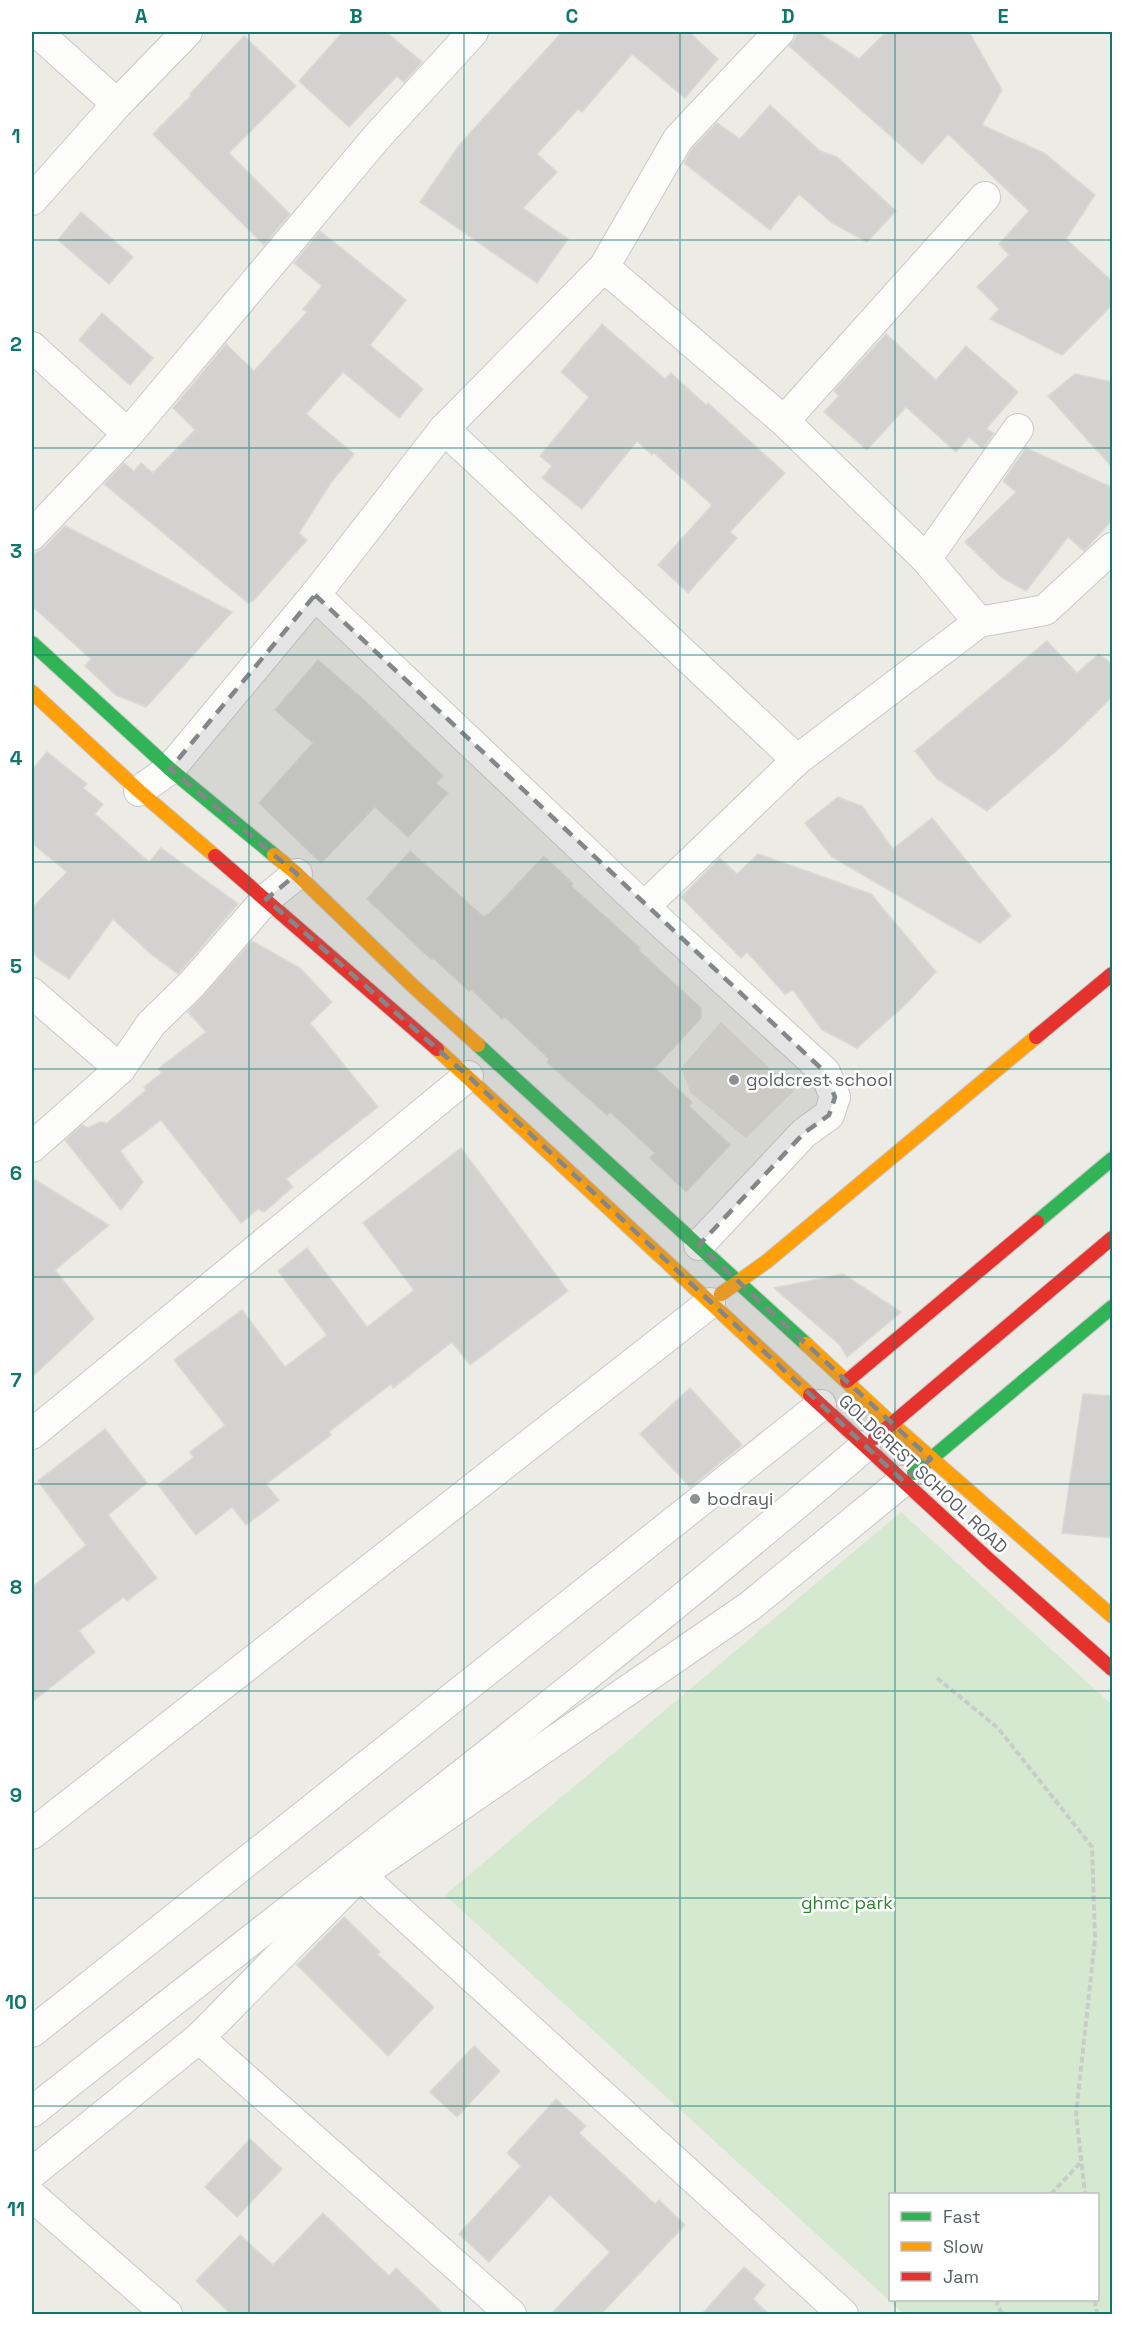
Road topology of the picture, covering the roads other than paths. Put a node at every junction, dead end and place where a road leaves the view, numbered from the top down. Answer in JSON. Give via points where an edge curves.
{"nodes":[{"id":1,"x":37,"y":32,"type":"edge"},
{"id":2,"x":187,"y":32,"type":"edge"},
{"id":3,"x":473,"y":32,"type":"edge"},
{"id":4,"x":779,"y":32,"type":"edge"},
{"id":5,"x":117,"y":104,"type":"junction"},
{"id":6,"x":985,"y":196,"type":"dead end"},
{"id":7,"x":32,"y":200,"type":"edge"},
{"id":8,"x":604,"y":267,"type":"junction"},
{"id":9,"x":32,"y":347,"type":"edge"},
{"id":10,"x":784,"y":421,"type":"junction"},
{"id":11,"x":444,"y":429,"type":"junction"},
{"id":12,"x":1018,"y":429,"type":"dead end"},
{"id":13,"x":128,"y":434,"type":"junction"},
{"id":14,"x":32,"y":535,"type":"edge"},
{"id":15,"x":1113,"y":548,"type":"edge"},
{"id":16,"x":926,"y":559,"type":"junction"},
{"id":17,"x":315,"y":595,"type":"junction"},
{"id":18,"x":979,"y":622,"type":"junction"},
{"id":19,"x":32,"y":643,"type":"edge"},
{"id":20,"x":32,"y":692,"type":"edge"},
{"id":21,"x":797,"y":760,"type":"junction"},
{"id":22,"x":170,"y":769,"type":"junction"},
{"id":23,"x":139,"y":791,"type":"junction"},
{"id":24,"x":297,"y":874,"type":"junction"},
{"id":25,"x":266,"y":899,"type":"junction"},
{"id":26,"x":644,"y":907,"type":"junction"},
{"id":27,"x":1113,"y":974,"type":"edge"},
{"id":28,"x":32,"y":993,"type":"edge"},
{"id":29,"x":120,"y":1069,"type":"junction"},
{"id":30,"x":468,"y":1076,"type":"junction"},
{"id":31,"x":32,"y":1147,"type":"edge"},
{"id":32,"x":1113,"y":1159,"type":"edge"},
{"id":33,"x":1113,"y":1238,"type":"edge"},
{"id":34,"x":699,"y":1245,"type":"junction"},
{"id":35,"x":738,"y":1281,"type":"junction"},
{"id":36,"x":710,"y":1303,"type":"junction"},
{"id":37,"x":1113,"y":1306,"type":"edge"},
{"id":38,"x":847,"y":1381,"type":"junction"},
{"id":39,"x":821,"y":1405,"type":"junction"},
{"id":40,"x":891,"y":1423,"type":"junction"},
{"id":41,"x":32,"y":1434,"type":"edge"},
{"id":42,"x":865,"y":1446,"type":"junction"},
{"id":43,"x":931,"y":1459,"type":"junction"},
{"id":44,"x":903,"y":1481,"type":"junction"},
{"id":45,"x":1113,"y":1616,"type":"edge"},
{"id":46,"x":1113,"y":1669,"type":"edge"},
{"id":47,"x":32,"y":1834,"type":"edge"},
{"id":48,"x":360,"y":1875,"type":"junction"},
{"id":49,"x":32,"y":2032,"type":"edge"},
{"id":50,"x":199,"y":2038,"type":"junction"},
{"id":51,"x":32,"y":2112,"type":"edge"},
{"id":52,"x":32,"y":2173,"type":"edge"},
{"id":53,"x":32,"y":2196,"type":"edge"},
{"id":54,"x":167,"y":2314,"type":"edge"},
{"id":55,"x":511,"y":2314,"type":"edge"},
{"id":56,"x":843,"y":2314,"type":"edge"}],
"edges":[{"from":1,"to":5,"type":"street"},
{"from":2,"to":5,"type":"street"},
{"from":3,"to":13,"type":"street","via":[[376,138]]},
{"from":4,"to":8,"type":"street","via":[[678,139]]},
{"from":5,"to":7,"type":"street"},
{"from":6,"to":10,"type":"street"},
{"from":8,"to":10,"type":"street"},
{"from":8,"to":11,"type":"street"},
{"from":9,"to":13,"type":"street"},
{"from":10,"to":16,"type":"street"},
{"from":11,"to":17,"type":"street"},
{"from":11,"to":21,"type":"street"},
{"from":12,"to":16,"type":"street"},
{"from":13,"to":14,"type":"street"},
{"from":15,"to":18,"type":"street","via":[[1046,610]]},
{"from":16,"to":18,"type":"street"},
{"from":17,"to":22,"type":"street"},
{"from":17,"to":26,"type":"street"},
{"from":18,"to":21,"type":"street"},
{"from":19,"to":22,"type":"street","name":"GOLDCREST SCHOOL ROAD"},
{"from":20,"to":23,"type":"street","name":"GOLDCREST SCHOOL ROAD"},
{"from":21,"to":26,"type":"street"},
{"from":22,"to":23,"type":"street"},
{"from":22,"to":24,"type":"street","name":"GOLDCREST SCHOOL ROAD"},
{"from":23,"to":25,"type":"street","name":"GOLDCREST SCHOOL ROAD"},
{"from":24,"to":25,"type":"street"},
{"from":24,"to":34,"type":"street","name":"GOLDCREST SCHOOL ROAD","via":[[414,987]]},
{"from":25,"to":29,"type":"street","via":[[192,984],[151,1024]]},
{"from":25,"to":30,"type":"street","name":"GOLDCREST SCHOOL ROAD"},
{"from":26,"to":34,"type":"street","via":[[825,1072],[835,1097],[829,1115],[804,1133]]},
{"from":27,"to":35,"type":"street","via":[[766,1262]]},
{"from":28,"to":29,"type":"street"},
{"from":29,"to":31,"type":"street"},
{"from":30,"to":36,"type":"street","name":"GOLDCREST SCHOOL ROAD"},
{"from":30,"to":41,"type":"street"},
{"from":32,"to":38,"type":"street"},
{"from":33,"to":40,"type":"street"},
{"from":34,"to":35,"type":"street","name":"GOLDCREST SCHOOL ROAD"},
{"from":35,"to":36,"type":"street"},
{"from":35,"to":38,"type":"street","name":"GOLDCREST SCHOOL ROAD"},
{"from":36,"to":39,"type":"street","name":"GOLDCREST SCHOOL ROAD"},
{"from":36,"to":47,"type":"street"},
{"from":37,"to":43,"type":"street"},
{"from":38,"to":40,"type":"street","name":"GOLDCREST SCHOOL ROAD"},
{"from":39,"to":42,"type":"street","name":"GOLDCREST SCHOOL ROAD"},
{"from":39,"to":49,"type":"street"},
{"from":40,"to":42,"type":"street"},
{"from":40,"to":43,"type":"street","name":"GOLDCREST SCHOOL ROAD"},
{"from":42,"to":44,"type":"street","name":"GOLDCREST SCHOOL ROAD"},
{"from":42,"to":51,"type":"street","via":[[600,1665]]},
{"from":43,"to":44,"type":"street"},
{"from":43,"to":45,"type":"street","name":"GOLDCREST SCHOOL ROAD"},
{"from":44,"to":46,"type":"street","name":"GOLDCREST SCHOOL ROAD"},
{"from":44,"to":48,"type":"street","via":[[750,1606]]},
{"from":48,"to":50,"type":"street"},
{"from":48,"to":56,"type":"street"},
{"from":50,"to":52,"type":"street"},
{"from":50,"to":55,"type":"street"},
{"from":53,"to":54,"type":"street"}]}
